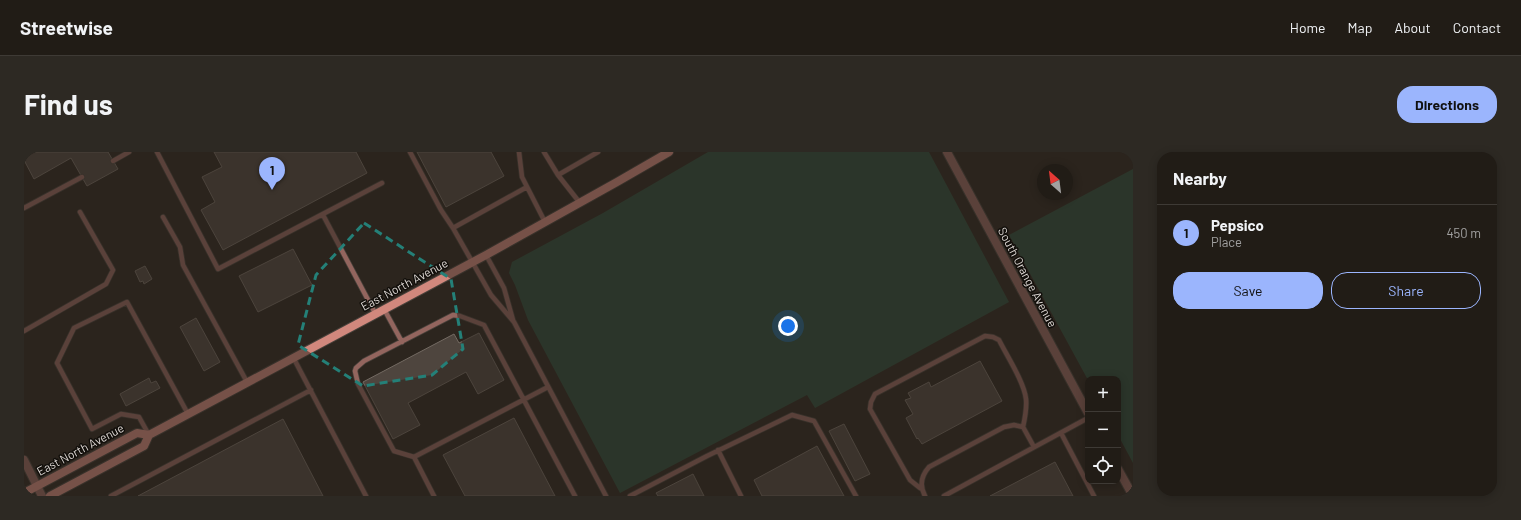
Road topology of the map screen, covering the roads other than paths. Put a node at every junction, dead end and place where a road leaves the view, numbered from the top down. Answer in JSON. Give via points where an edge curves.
{"nodes":[{"id":1,"x":128,"y":152,"type":"edge"},
{"id":2,"x":157,"y":152,"type":"edge"},
{"id":3,"x":410,"y":152,"type":"edge"},
{"id":4,"x":519,"y":152,"type":"edge"},
{"id":5,"x":544,"y":152,"type":"edge"},
{"id":6,"x":598,"y":152,"type":"edge"},
{"id":7,"x":669,"y":152,"type":"edge"},
{"id":8,"x":947,"y":152,"type":"edge"},
{"id":9,"x":659,"y":155,"type":"edge"},
{"id":10,"x":113,"y":161,"type":"dead end"},
{"id":11,"x":558,"y":174,"type":"junction"},
{"id":12,"x":82,"y":177,"type":"dead end"},
{"id":13,"x":382,"y":183,"type":"dead end"},
{"id":14,"x":527,"y":187,"type":"junction"},
{"id":15,"x":580,"y":203,"type":"junction"},
{"id":16,"x":24,"y":208,"type":"edge"},
{"id":17,"x":80,"y":212,"type":"dead end"},
{"id":18,"x":323,"y":215,"type":"junction"},
{"id":19,"x":163,"y":217,"type":"dead end"},
{"id":20,"x":545,"y":222,"type":"junction"},
{"id":21,"x":453,"y":228,"type":"junction"},
{"id":22,"x":486,"y":254,"type":"junction"},
{"id":23,"x":472,"y":262,"type":"junction"},
{"id":24,"x":384,"y":309,"type":"junction"},
{"id":25,"x":375,"y":314,"type":"junction"},
{"id":26,"x":514,"y":322,"type":"junction"},
{"id":27,"x":24,"y":331,"type":"edge"},
{"id":28,"x":402,"y":342,"type":"junction"},
{"id":29,"x":293,"y":357,"type":"junction"},
{"id":30,"x":247,"y":382,"type":"junction"},
{"id":31,"x":548,"y":387,"type":"junction"},
{"id":32,"x":311,"y":390,"type":"junction"},
{"id":33,"x":524,"y":400,"type":"junction"},
{"id":34,"x":1087,"y":412,"type":"edge"},
{"id":35,"x":188,"y":414,"type":"junction"},
{"id":36,"x":1085,"y":420,"type":"edge"},
{"id":37,"x":1023,"y":427,"type":"junction"},
{"id":38,"x":1060,"y":433,"type":"junction"},
{"id":39,"x":149,"y":435,"type":"junction"},
{"id":40,"x":1034,"y":447,"type":"junction"},
{"id":41,"x":718,"y":450,"type":"junction"},
{"id":42,"x":414,"y":457,"type":"junction"},
{"id":43,"x":24,"y":460,"type":"edge"},
{"id":44,"x":1121,"y":474,"type":"edge"},
{"id":45,"x":37,"y":486,"type":"junction"},
{"id":46,"x":920,"y":488,"type":"junction"},
{"id":47,"x":24,"y":493,"type":"edge"},
{"id":48,"x":640,"y":494,"type":"edge"},
{"id":49,"x":42,"y":496,"type":"edge"},
{"id":50,"x":50,"y":496,"type":"edge"},
{"id":51,"x":111,"y":496,"type":"edge"},
{"id":52,"x":366,"y":496,"type":"edge"},
{"id":53,"x":434,"y":496,"type":"edge"},
{"id":54,"x":575,"y":496,"type":"edge"},
{"id":55,"x":606,"y":496,"type":"edge"},
{"id":56,"x":630,"y":496,"type":"edge"},
{"id":57,"x":741,"y":496,"type":"edge"},
{"id":58,"x":856,"y":496,"type":"edge"},
{"id":59,"x":925,"y":496,"type":"edge"},
{"id":60,"x":944,"y":496,"type":"edge"},
{"id":61,"x":1094,"y":496,"type":"edge"},
{"id":62,"x":1133,"y":496,"type":"edge"}],
"edges":[{"from":1,"to":10,"type":"lane"},
{"from":2,"to":18,"type":"lane","via":[[218,269]]},
{"from":3,"to":21,"type":"lane"},
{"from":4,"to":14,"type":"lane","via":[[522,177]]},
{"from":5,"to":11,"type":"lane"},
{"from":6,"to":11,"type":"lane"},
{"from":7,"to":9,"type":"street","name":"East North Avenue"},
{"from":8,"to":34,"type":"street","name":"South Orange Avenue"},
{"from":9,"to":15,"type":"street","name":"East North Avenue"},
{"from":11,"to":15,"type":"lane"},
{"from":12,"to":16,"type":"lane"},
{"from":13,"to":18,"type":"lane"},
{"from":14,"to":20,"type":"lane"},
{"from":14,"to":21,"type":"lane"},
{"from":15,"to":20,"type":"street","name":"East North Avenue"},
{"from":17,"to":27,"type":"lane","via":[[113,270],[106,284]]},
{"from":18,"to":25,"type":"lane"},
{"from":19,"to":30,"type":"lane","via":[[180,247],[183,264]]},
{"from":20,"to":22,"type":"street","name":"East North Avenue"},
{"from":21,"to":23,"type":"lane"},
{"from":22,"to":23,"type":"street","name":"East North Avenue"},
{"from":22,"to":26,"type":"lane","via":[[504,288]]},
{"from":23,"to":24,"type":"street","name":"East North Avenue"},
{"from":23,"to":26,"type":"lane","via":[[491,295]]},
{"from":24,"to":25,"type":"street","name":"East North Avenue"},
{"from":24,"to":28,"type":"lane"},
{"from":25,"to":29,"type":"street","name":"East North Avenue"},
{"from":26,"to":31,"type":"lane"},
{"from":28,"to":33,"type":"lane","via":[[453,315],[484,325]]},
{"from":28,"to":42,"type":"lane","via":[[364,361],[356,368],[355,374],[394,451]]},
{"from":29,"to":30,"type":"street","name":"East North Avenue"},
{"from":29,"to":32,"type":"lane"},
{"from":30,"to":35,"type":"street","name":"East North Avenue"},
{"from":31,"to":33,"type":"lane"},
{"from":31,"to":55,"type":"lane"},
{"from":32,"to":51,"type":"lane"},
{"from":32,"to":52,"type":"lane"},
{"from":33,"to":42,"type":"lane"},
{"from":33,"to":54,"type":"lane"},
{"from":35,"to":39,"type":"street","name":"East North Avenue"},
{"from":35,"to":39,"type":"lane","via":[[127,302],[74,328],[57,363],[92,429],[121,414],[139,417]]},
{"from":36,"to":38,"type":"lane"},
{"from":37,"to":40,"type":"lane"},
{"from":37,"to":46,"type":"lane","via":[[1004,427],[929,467],[923,474]]},
{"from":37,"to":46,"type":"lane","via":[[1026,413],[1024,389],[999,340],[993,337],[985,336],[875,394],[870,409],[910,480]]},
{"from":38,"to":40,"type":"lane"},
{"from":38,"to":61,"type":"lane"},
{"from":39,"to":45,"type":"street","name":"East North Avenue","via":[[137,433]]},
{"from":39,"to":50,"type":"street","name":"East North Avenue","via":[[144,446]]},
{"from":40,"to":60,"type":"lane"},
{"from":41,"to":48,"type":"lane"},
{"from":41,"to":57,"type":"lane"},
{"from":41,"to":58,"type":"lane","via":[[792,415],[806,418],[814,421]]},
{"from":42,"to":53,"type":"lane"},
{"from":43,"to":45,"type":"street"},
{"from":44,"to":62,"type":"street"},
{"from":45,"to":47,"type":"street","name":"East North Avenue"},
{"from":45,"to":49,"type":"street"},
{"from":46,"to":59,"type":"lane"},
{"from":48,"to":56,"type":"lane"}]}
